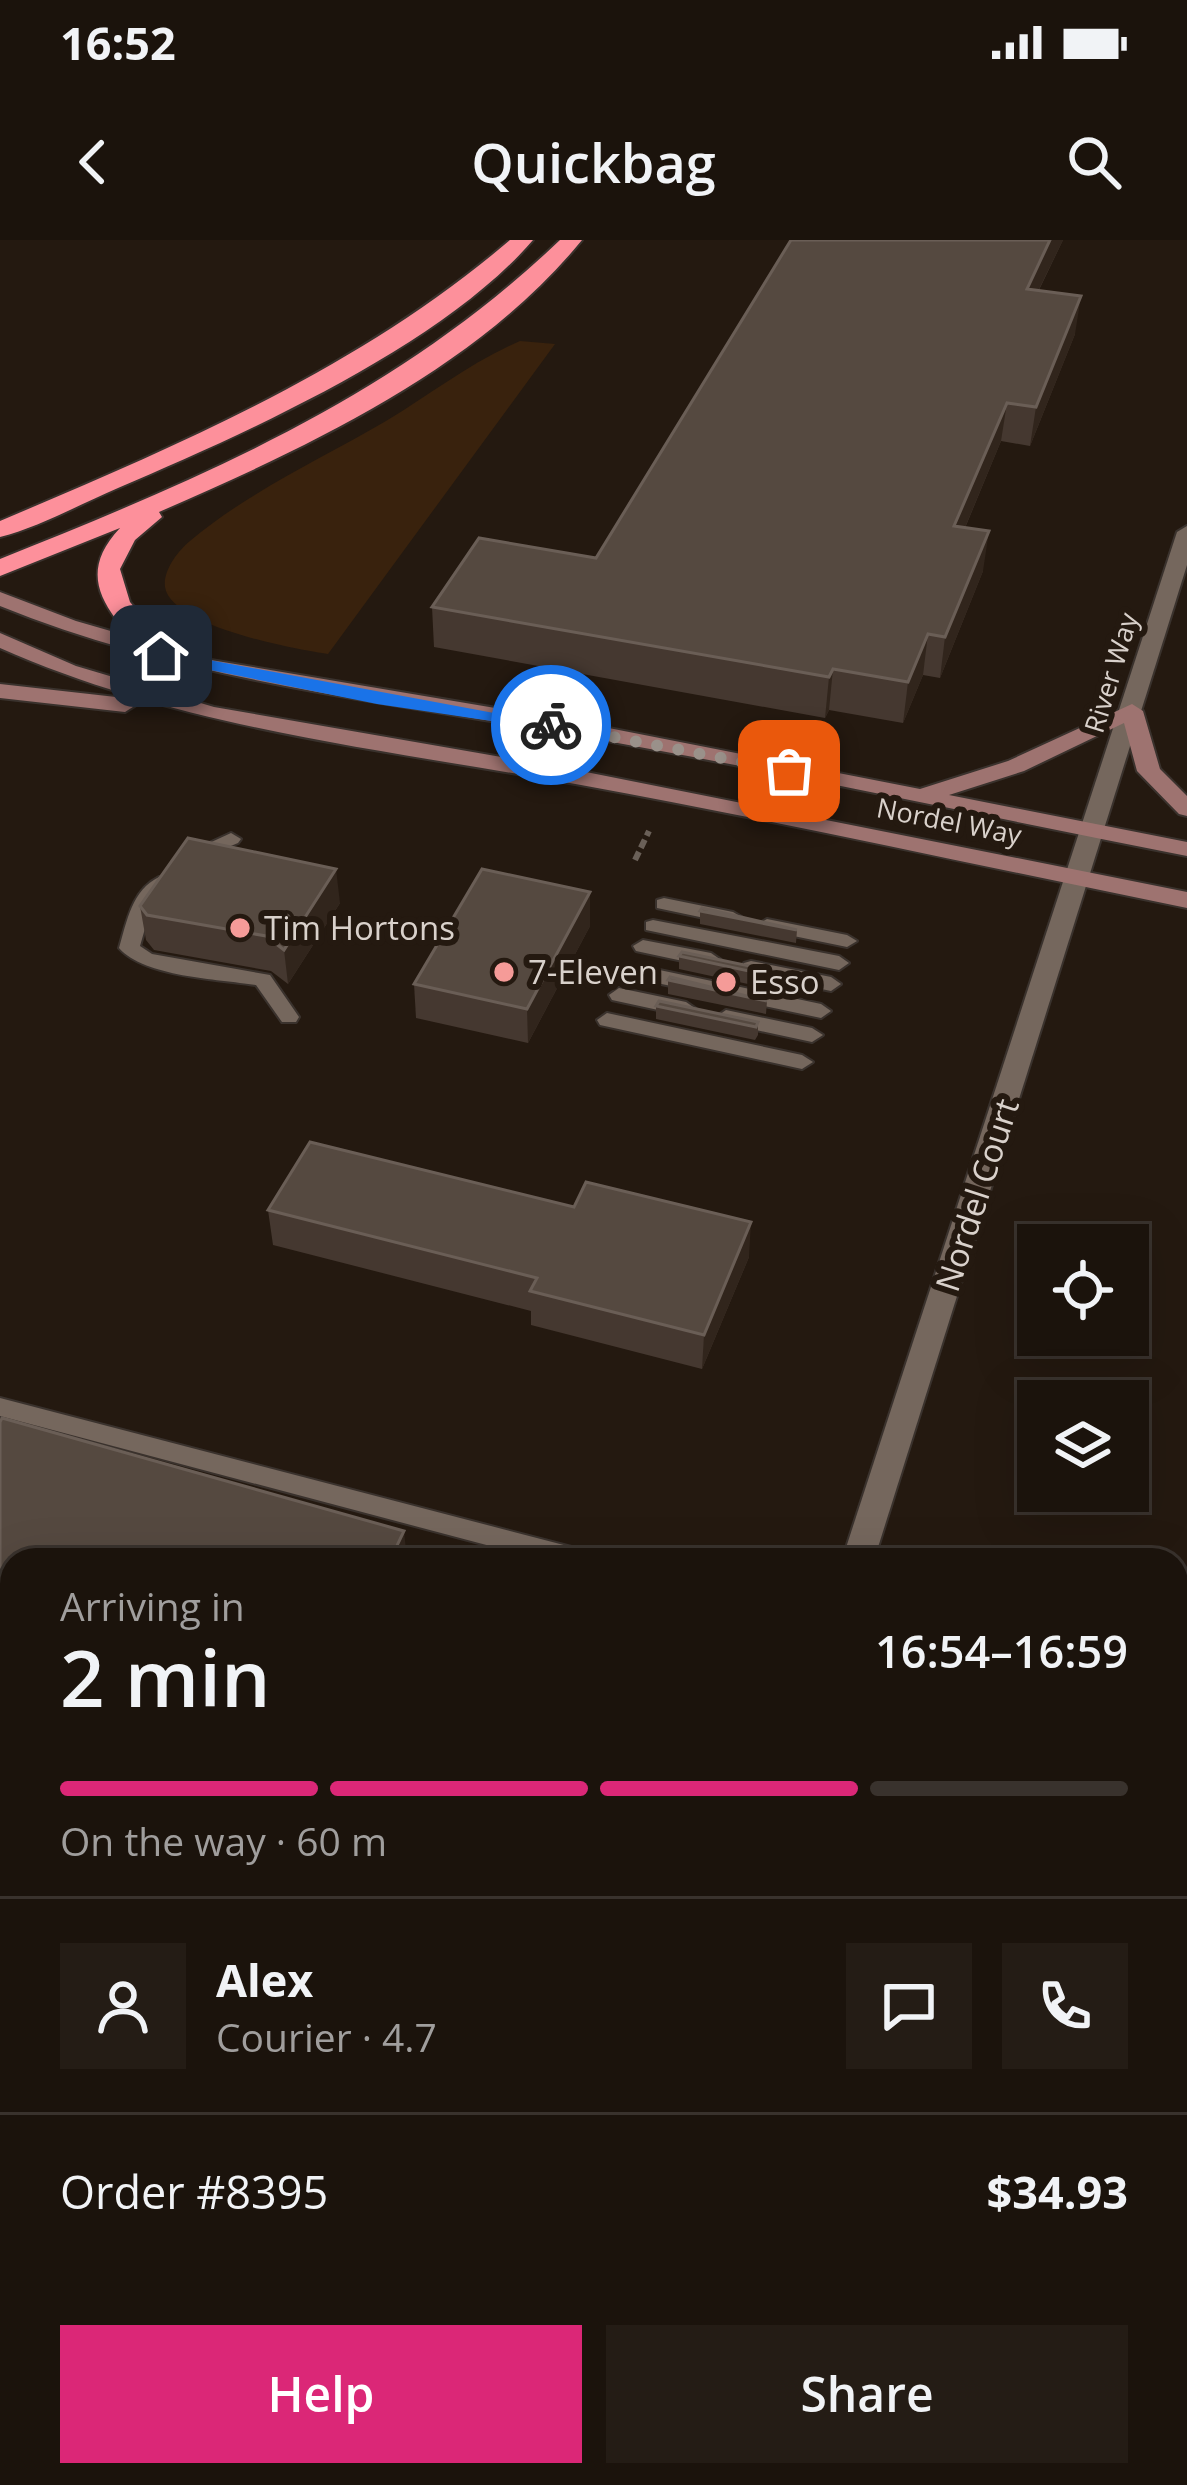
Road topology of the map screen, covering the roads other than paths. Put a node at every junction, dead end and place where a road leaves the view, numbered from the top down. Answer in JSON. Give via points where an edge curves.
{"nodes":[{"id":1,"x":523,"y":240,"type":"edge"},
{"id":2,"x":572,"y":240,"type":"edge"},
{"id":3,"x":130,"y":474,"type":"junction"},
{"id":4,"x":185,"y":494,"type":"junction"},
{"id":5,"x":0,"y":505,"type":"edge"},
{"id":6,"x":0,"y":530,"type":"edge"},
{"id":7,"x":1187,"y":532,"type":"edge"},
{"id":8,"x":0,"y":568,"type":"edge"},
{"id":9,"x":0,"y":598,"type":"edge"},
{"id":10,"x":0,"y":640,"type":"edge"},
{"id":11,"x":161,"y":656,"type":"junction"},
{"id":12,"x":0,"y":691,"type":"edge"},
{"id":13,"x":1132,"y":711,"type":"junction"},
{"id":14,"x":223,"y":718,"type":"junction"},
{"id":15,"x":921,"y":796,"type":"junction"},
{"id":16,"x":1187,"y":809,"type":"edge"},
{"id":17,"x":1095,"y":831,"type":"junction"},
{"id":18,"x":231,"y":839,"type":"dead end"},
{"id":19,"x":1187,"y":849,"type":"edge"},
{"id":20,"x":1080,"y":879,"type":"junction"},
{"id":21,"x":1187,"y":900,"type":"edge"},
{"id":22,"x":664,"y":904,"type":"dead end"},
{"id":23,"x":648,"y":936,"type":"dead end"},
{"id":24,"x":847,"y":941,"type":"dead end"},
{"id":25,"x":631,"y":971,"type":"dead end"},
{"id":26,"x":835,"y":974,"type":"dead end"},
{"id":27,"x":619,"y":995,"type":"dead end"},
{"id":28,"x":821,"y":1011,"type":"dead end"},
{"id":29,"x":289,"y":1017,"type":"dead end"},
{"id":30,"x":607,"y":1020,"type":"dead end"},
{"id":31,"x":812,"y":1035,"type":"dead end"},
{"id":32,"x":802,"y":1062,"type":"dead end"},
{"id":33,"x":0,"y":1407,"type":"edge"},
{"id":34,"x":537,"y":1548,"type":"edge"},
{"id":35,"x":862,"y":1548,"type":"edge"}],
"edges":[{"from":1,"to":3,"type":"highway","via":[[360,361]]},
{"from":2,"to":4,"type":"highway","via":[[505,302],[394,381]]},
{"from":3,"to":5,"type":"highway"},
{"from":3,"to":6,"type":"highway"},
{"from":4,"to":8,"type":"highway"},
{"from":4,"to":11,"type":"highway","via":[[120,543],[105,580]]},
{"from":7,"to":13,"type":"street","name":"River Way"},
{"from":9,"to":11,"type":"street","name":"Nordel Way"},
{"from":10,"to":14,"type":"street","name":"Nordel Way","via":[[91,680]]},
{"from":11,"to":15,"type":"street","name":"Nordel Way"},
{"from":12,"to":14,"type":"street"},
{"from":13,"to":15,"type":"street","via":[[1016,766]]},
{"from":13,"to":16,"type":"street","via":[[1149,771]]},
{"from":13,"to":17,"type":"street","name":"River Way"},
{"from":14,"to":20,"type":"street","name":"Nordel Way","via":[[583,778]]},
{"from":15,"to":17,"type":"street","name":"Nordel Way"},
{"from":17,"to":19,"type":"street","name":"Nordel Way"},
{"from":17,"to":20,"type":"street","name":"Nordel Court"},
{"from":18,"to":29,"type":"lane","via":[[176,865],[142,903],[129,948],[146,960],[263,980]]},
{"from":20,"to":21,"type":"street","name":"Nordel Way"},
{"from":20,"to":35,"type":"street","name":"Nordel Court"},
{"from":22,"to":24,"type":"lane"},
{"from":23,"to":26,"type":"lane"},
{"from":25,"to":28,"type":"lane"},
{"from":27,"to":31,"type":"lane"},
{"from":30,"to":32,"type":"lane"},
{"from":33,"to":34,"type":"lane"}]}
